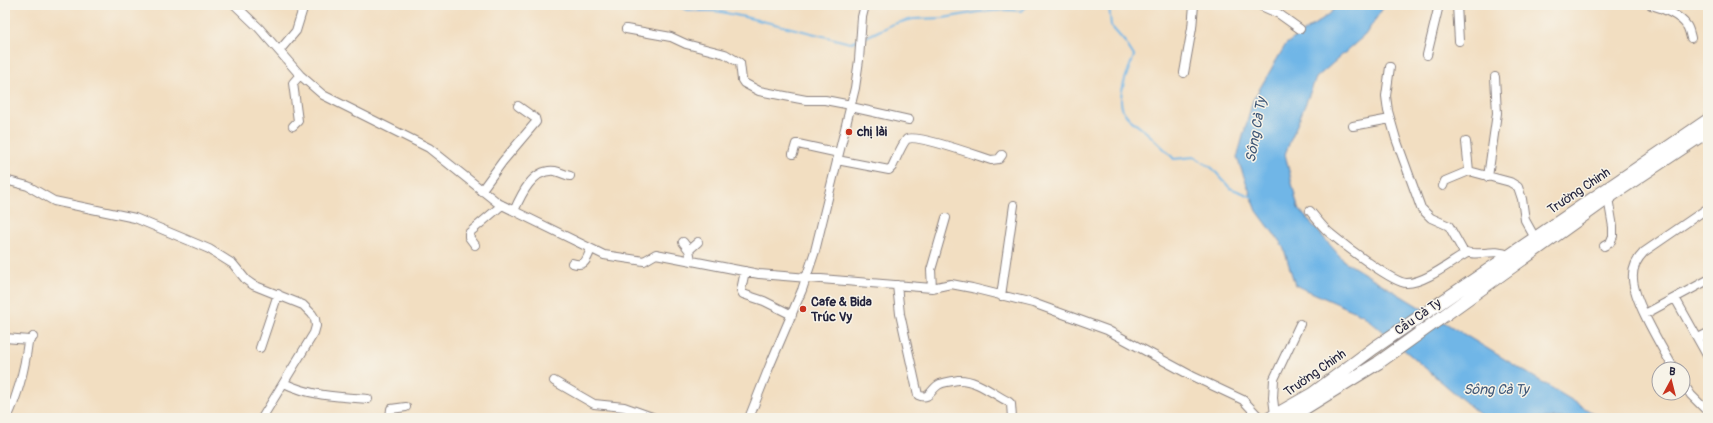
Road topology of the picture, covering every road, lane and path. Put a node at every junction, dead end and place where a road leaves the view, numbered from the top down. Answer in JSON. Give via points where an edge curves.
{"nodes":[{"id":1,"x":235,"y":5,"type":"edge"},
{"id":2,"x":304,"y":5,"type":"edge"},
{"id":3,"x":865,"y":5,"type":"edge"},
{"id":4,"x":1194,"y":5,"type":"edge"},
{"id":5,"x":1259,"y":5,"type":"edge"},
{"id":6,"x":1439,"y":5,"type":"edge"},
{"id":7,"x":1458,"y":5,"type":"edge"},
{"id":8,"x":1651,"y":5,"type":"edge"},
{"id":9,"x":626,"y":29,"type":"dead end"},
{"id":10,"x":1300,"y":29,"type":"dead end"},
{"id":11,"x":1691,"y":38,"type":"dead end"},
{"id":12,"x":1460,"y":41,"type":"dead end"},
{"id":13,"x":279,"y":51,"type":"junction"},
{"id":14,"x":1427,"y":55,"type":"dead end"},
{"id":15,"x":1390,"y":68,"type":"dead end"},
{"id":16,"x":1184,"y":73,"type":"dead end"},
{"id":17,"x":300,"y":75,"type":"junction"},
{"id":18,"x":1495,"y":77,"type":"dead end"},
{"id":19,"x":518,"y":106,"type":"dead end"},
{"id":20,"x":851,"y":106,"type":"junction"},
{"id":21,"x":1390,"y":119,"type":"junction"},
{"id":22,"x":909,"y":120,"type":"dead end"},
{"id":23,"x":1708,"y":120,"type":"edge"},
{"id":24,"x":293,"y":126,"type":"dead end"},
{"id":25,"x":1353,"y":126,"type":"dead end"},
{"id":26,"x":1708,"y":131,"type":"edge"},
{"id":27,"x":1466,"y":142,"type":"dead end"},
{"id":28,"x":5,"y":148,"type":"edge"},
{"id":29,"x":793,"y":154,"type":"dead end"},
{"id":30,"x":5,"y":155,"type":"edge"},
{"id":31,"x":1002,"y":155,"type":"dead end"},
{"id":32,"x":838,"y":157,"type":"junction"},
{"id":33,"x":1469,"y":171,"type":"junction"},
{"id":34,"x":570,"y":176,"type":"dead end"},
{"id":35,"x":1488,"y":177,"type":"junction"},
{"id":36,"x":5,"y":180,"type":"edge"},
{"id":37,"x":1443,"y":186,"type":"dead end"},
{"id":38,"x":481,"y":190,"type":"junction"},
{"id":39,"x":1608,"y":198,"type":"junction"},
{"id":40,"x":502,"y":205,"type":"junction"},
{"id":41,"x":1014,"y":206,"type":"dead end"},
{"id":42,"x":1708,"y":208,"type":"edge"},
{"id":43,"x":514,"y":211,"type":"junction"},
{"id":44,"x":1310,"y":211,"type":"dead end"},
{"id":45,"x":946,"y":218,"type":"dead end"},
{"id":46,"x":1535,"y":238,"type":"junction"},
{"id":47,"x":683,"y":242,"type":"dead end"},
{"id":48,"x":698,"y":242,"type":"dead end"},
{"id":49,"x":475,"y":245,"type":"dead end"},
{"id":50,"x":1604,"y":246,"type":"dead end"},
{"id":51,"x":591,"y":250,"type":"junction"},
{"id":52,"x":689,"y":250,"type":"junction"},
{"id":53,"x":1467,"y":253,"type":"junction"},
{"id":54,"x":1510,"y":256,"type":"junction"},
{"id":55,"x":691,"y":260,"type":"junction"},
{"id":56,"x":572,"y":264,"type":"dead end"},
{"id":57,"x":745,"y":271,"type":"junction"},
{"id":58,"x":807,"y":278,"type":"junction"},
{"id":59,"x":1708,"y":280,"type":"edge"},
{"id":60,"x":897,"y":285,"type":"junction"},
{"id":61,"x":1466,"y":285,"type":"joint"},
{"id":62,"x":932,"y":288,"type":"junction"},
{"id":63,"x":1475,"y":293,"type":"joint"},
{"id":64,"x":278,"y":294,"type":"junction"},
{"id":65,"x":1000,"y":296,"type":"junction"},
{"id":66,"x":1675,"y":298,"type":"junction"},
{"id":67,"x":1645,"y":314,"type":"junction"},
{"id":68,"x":792,"y":315,"type":"junction"},
{"id":69,"x":1300,"y":324,"type":"dead end"},
{"id":70,"x":1708,"y":333,"type":"edge"},
{"id":71,"x":5,"y":338,"type":"edge"},
{"id":72,"x":1698,"y":338,"type":"junction"},
{"id":73,"x":260,"y":348,"type":"dead end"},
{"id":74,"x":1374,"y":348,"type":"joint"},
{"id":75,"x":1708,"y":357,"type":"edge"},
{"id":76,"x":1670,"y":361,"type":"edge"},
{"id":77,"x":1378,"y":363,"type":"joint"},
{"id":78,"x":554,"y":381,"type":"dead end"},
{"id":79,"x":284,"y":383,"type":"junction"},
{"id":80,"x":1691,"y":395,"type":"edge"},
{"id":81,"x":368,"y":399,"type":"dead end"},
{"id":82,"x":406,"y":407,"type":"dead end"},
{"id":83,"x":1708,"y":412,"type":"edge"},
{"id":84,"x":1273,"y":417,"type":"edge"},
{"id":85,"x":7,"y":418,"type":"edge"},
{"id":86,"x":262,"y":418,"type":"edge"},
{"id":87,"x":390,"y":418,"type":"edge"},
{"id":88,"x":655,"y":418,"type":"edge"},
{"id":89,"x":749,"y":418,"type":"edge"},
{"id":90,"x":1012,"y":418,"type":"edge"},
{"id":91,"x":1260,"y":418,"type":"edge"},
{"id":92,"x":1289,"y":418,"type":"edge"}],
"edges":[{"from":1,"to":13,"type":"street"},
{"from":2,"to":13,"type":"street","via":[[296,31]]},
{"from":3,"to":20,"type":"street"},
{"from":4,"to":16,"type":"street"},
{"from":5,"to":10,"type":"street","via":[[1280,14]]},
{"from":6,"to":14,"type":"street"},
{"from":7,"to":12,"type":"street"},
{"from":8,"to":11,"type":"street","via":[[1676,16],[1686,25]]},
{"from":9,"to":20,"type":"street","via":[[671,37],[686,44],[725,54],[740,63],[742,80],[759,91]]},
{"from":13,"to":17,"type":"street"},
{"from":15,"to":21,"type":"street","via":[[1386,96]]},
{"from":17,"to":24,"type":"street","via":[[293,83],[298,116],[298,121]]},
{"from":17,"to":38,"type":"street","via":[[323,95],[428,148]]},
{"from":18,"to":35,"type":"street","via":[[1497,113]]},
{"from":19,"to":38,"type":"street","via":[[535,118],[536,122]]},
{"from":20,"to":22,"type":"street"},
{"from":20,"to":32,"type":"street"},
{"from":21,"to":25,"type":"street"},
{"from":21,"to":53,"type":"street","via":[[1421,208],[1431,218],[1449,226]]},
{"from":23,"to":46,"type":"highway","name":"Trường Chinh"},
{"from":26,"to":39,"type":"highway","name":"Trường Chinh"},
{"from":27,"to":33,"type":"street"},
{"from":28,"to":30,"type":"street"},
{"from":29,"to":32,"type":"street","via":[[798,144]]},
{"from":31,"to":32,"type":"street","via":[[999,160],[992,160],[932,141],[910,139],[906,141],[889,170]]},
{"from":32,"to":58,"type":"street"},
{"from":33,"to":35,"type":"street"},
{"from":33,"to":37,"type":"street","via":[[1446,181]]},
{"from":34,"to":43,"type":"street","via":[[554,171],[538,176],[523,192]]},
{"from":35,"to":46,"type":"street","via":[[1510,182],[1518,187],[1525,220]]},
{"from":36,"to":64,"type":"street","via":[[28,186],[54,201],[147,222],[214,251],[232,264],[250,283]]},
{"from":38,"to":40,"type":"street"},
{"from":39,"to":50,"type":"street","via":[[1613,236],[1610,243]]},
{"from":39,"to":63,"type":"highway","name":"Trường Chinh"},
{"from":40,"to":43,"type":"street"},
{"from":40,"to":49,"type":"street","via":[[469,233]]},
{"from":41,"to":65,"type":"street"},
{"from":42,"to":67,"type":"street","via":[[1638,258],[1632,280]]},
{"from":43,"to":51,"type":"street"},
{"from":44,"to":53,"type":"street","via":[[1330,234],[1400,282],[1412,283],[1421,280]]},
{"from":45,"to":62,"type":"street","via":[[931,270]]},
{"from":46,"to":54,"type":"highway","name":"Trường Chinh"},
{"from":47,"to":52,"type":"street"},
{"from":48,"to":52,"type":"street"},
{"from":51,"to":55,"type":"street","via":[[604,255],[641,261],[656,254]]},
{"from":51,"to":56,"type":"street","via":[[583,264]]},
{"from":52,"to":55,"type":"street"},
{"from":53,"to":54,"type":"street","via":[[1498,252]]},
{"from":54,"to":61,"type":"highway","name":"Trường Chinh"},
{"from":55,"to":57,"type":"street"},
{"from":57,"to":58,"type":"street"},
{"from":57,"to":68,"type":"street","via":[[741,290],[743,294]]},
{"from":58,"to":60,"type":"street"},
{"from":58,"to":68,"type":"street"},
{"from":59,"to":66,"type":"street"},
{"from":60,"to":62,"type":"street"},
{"from":60,"to":90,"type":"street","via":[[900,314],[918,395],[927,396],[939,385],[964,380],[1009,402]]},
{"from":61,"to":74,"type":"highway","name":"Cầu Cà Ty"},
{"from":62,"to":65,"type":"street","via":[[951,284]]},
{"from":63,"to":77,"type":"highway","name":"Cầu Cà Ty"},
{"from":64,"to":73,"type":"street"},
{"from":64,"to":79,"type":"street","via":[[308,309],[316,326]]},
{"from":65,"to":91,"type":"street","via":[[1033,303],[1107,330],[1192,376],[1243,400]]},
{"from":66,"to":67,"type":"street"},
{"from":66,"to":72,"type":"street"},
{"from":67,"to":76,"type":"street"},
{"from":68,"to":89,"type":"street"},
{"from":69,"to":84,"type":"street","via":[[1274,379]]},
{"from":70,"to":72,"type":"street"},
{"from":71,"to":85,"type":"street","via":[[31,338]]},
{"from":72,"to":75,"type":"street"},
{"from":74,"to":84,"type":"highway","name":"Trường Chinh","via":[[1312,394]]},
{"from":77,"to":92,"type":"highway","name":"Trường Chinh"},
{"from":78,"to":88,"type":"street","via":[[594,404],[624,407]]},
{"from":79,"to":81,"type":"street","via":[[317,395]]},
{"from":79,"to":86,"type":"street"},
{"from":80,"to":83,"type":"street"},
{"from":82,"to":87,"type":"street","via":[[391,408]]}]}
